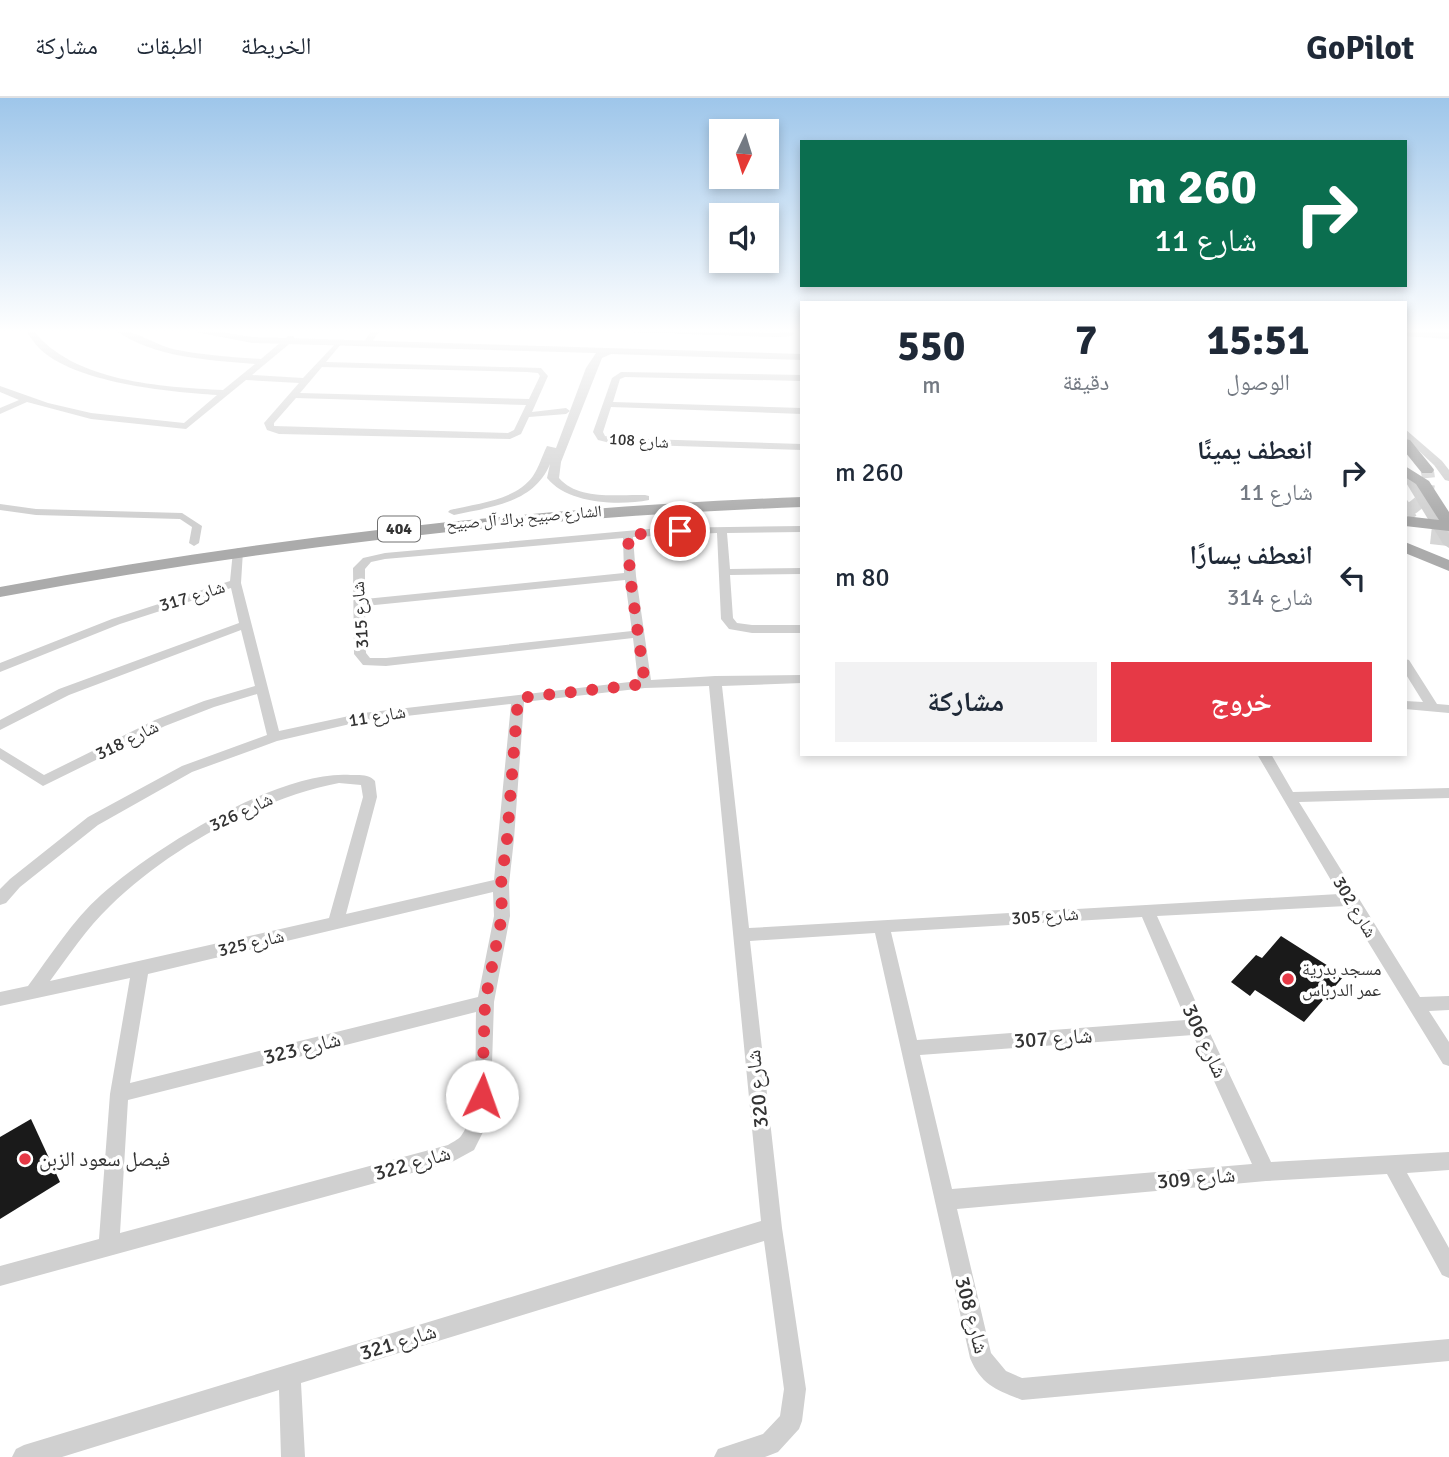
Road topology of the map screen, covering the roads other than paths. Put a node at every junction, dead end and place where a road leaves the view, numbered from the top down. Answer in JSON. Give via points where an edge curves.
{"nodes":[{"id":1,"x":10,"y":393,"type":"edge"},
{"id":2,"x":225,"y":393,"type":"edge"},
{"id":3,"x":535,"y":393,"type":"edge"},
{"id":4,"x":573,"y":393,"type":"edge"},
{"id":5,"x":577,"y":393,"type":"edge"},
{"id":6,"x":611,"y":393,"type":"edge"},
{"id":7,"x":294,"y":394,"type":"joint"},
{"id":8,"x":24,"y":400,"type":"junction"},
{"id":9,"x":530,"y":402,"type":"junction"},
{"id":10,"x":607,"y":404,"type":"junction"},
{"id":11,"x":0,"y":411,"type":"edge"},
{"id":12,"x":566,"y":411,"type":"junction"},
{"id":13,"x":800,"y":411,"type":"edge"},
{"id":14,"x":524,"y":415,"type":"junction"},
{"id":15,"x":1407,"y":434,"type":"edge"},
{"id":16,"x":1407,"y":445,"type":"edge"},
{"id":17,"x":800,"y":447,"type":"edge"},
{"id":18,"x":1427,"y":470,"type":"dead end"},
{"id":19,"x":1407,"y":471,"type":"edge"},
{"id":20,"x":1449,"y":478,"type":"edge"},
{"id":21,"x":800,"y":492,"type":"edge"},
{"id":22,"x":645,"y":498,"type":"junction"},
{"id":23,"x":800,"y":502,"type":"edge"},
{"id":24,"x":0,"y":508,"type":"edge"},
{"id":25,"x":454,"y":512,"type":"junction"},
{"id":26,"x":1407,"y":522,"type":"edge"},
{"id":27,"x":800,"y":529,"type":"edge"},
{"id":28,"x":722,"y":530,"type":"junction"},
{"id":29,"x":1407,"y":532,"type":"edge"},
{"id":30,"x":1444,"y":532,"type":"edge"},
{"id":31,"x":628,"y":535,"type":"junction"},
{"id":32,"x":194,"y":543,"type":"junction"},
{"id":33,"x":1407,"y":548,"type":"edge"},
{"id":34,"x":238,"y":551,"type":"junction"},
{"id":35,"x":1449,"y":566,"type":"edge"},
{"id":36,"x":800,"y":571,"type":"edge"},
{"id":37,"x":725,"y":572,"type":"junction"},
{"id":38,"x":630,"y":576,"type":"junction"},
{"id":39,"x":0,"y":578,"type":"edge"},
{"id":40,"x":235,"y":583,"type":"junction"},
{"id":41,"x":0,"y":592,"type":"edge"},
{"id":42,"x":359,"y":603,"type":"junction"},
{"id":43,"x":247,"y":624,"type":"junction"},
{"id":44,"x":800,"y":629,"type":"edge"},
{"id":45,"x":638,"y":634,"type":"junction"},
{"id":46,"x":1407,"y":666,"type":"edge"},
{"id":47,"x":0,"y":668,"type":"edge"},
{"id":48,"x":800,"y":679,"type":"edge"},
{"id":49,"x":715,"y":681,"type":"junction"},
{"id":50,"x":645,"y":684,"type":"junction"},
{"id":51,"x":262,"y":688,"type":"junction"},
{"id":52,"x":518,"y":698,"type":"junction"},
{"id":53,"x":1407,"y":705,"type":"edge"},
{"id":54,"x":1433,"y":708,"type":"junction"},
{"id":55,"x":1449,"y":709,"type":"edge"},
{"id":56,"x":0,"y":726,"type":"edge"},
{"id":57,"x":274,"y":737,"type":"junction"},
{"id":58,"x":0,"y":753,"type":"edge"},
{"id":59,"x":1265,"y":756,"type":"edge"},
{"id":60,"x":1449,"y":793,"type":"edge"},
{"id":61,"x":1289,"y":797,"type":"junction"},
{"id":62,"x":7,"y":881,"type":"edge"},
{"id":63,"x":501,"y":884,"type":"junction"},
{"id":64,"x":0,"y":899,"type":"edge"},
{"id":65,"x":1350,"y":900,"type":"junction"},
{"id":66,"x":1147,"y":910,"type":"junction"},
{"id":67,"x":336,"y":923,"type":"junction"},
{"id":68,"x":881,"y":927,"type":"junction"},
{"id":69,"x":741,"y":935,"type":"junction"},
{"id":70,"x":140,"y":969,"type":"junction"},
{"id":71,"x":33,"y":992,"type":"junction"},
{"id":72,"x":0,"y":999,"type":"edge"},
{"id":73,"x":485,"y":1002,"type":"junction"},
{"id":74,"x":1449,"y":1003,"type":"edge"},
{"id":75,"x":1415,"y":1004,"type":"junction"},
{"id":76,"x":1198,"y":1027,"type":"junction"},
{"id":77,"x":909,"y":1048,"type":"junction"},
{"id":78,"x":1449,"y":1058,"type":"edge"},
{"id":79,"x":119,"y":1094,"type":"junction"},
{"id":80,"x":1449,"y":1161,"type":"edge"},
{"id":81,"x":1392,"y":1165,"type":"junction"},
{"id":82,"x":1266,"y":1172,"type":"junction"},
{"id":83,"x":943,"y":1200,"type":"junction"},
{"id":84,"x":772,"y":1228,"type":"junction"},
{"id":85,"x":109,"y":1247,"type":"junction"},
{"id":86,"x":1449,"y":1268,"type":"edge"},
{"id":87,"x":0,"y":1276,"type":"edge"},
{"id":88,"x":1449,"y":1350,"type":"edge"},
{"id":89,"x":289,"y":1375,"type":"junction"},
{"id":90,"x":24,"y":1457,"type":"edge"},
{"id":91,"x":293,"y":1457,"type":"edge"},
{"id":92,"x":726,"y":1457,"type":"edge"}],
"edges":[{"from":1,"to":8,"type":"street"},
{"from":2,"to":8,"type":"street","via":[[186,426],[79,414]]},
{"from":3,"to":9,"type":"street"},
{"from":4,"to":12,"type":"street"},
{"from":5,"to":22,"type":"street","via":[[553,478],[574,493]]},
{"from":6,"to":10,"type":"street","name":"شارع 108"},
{"from":7,"to":9,"type":"street"},
{"from":7,"to":14,"type":"street","via":[[270,428],[500,437],[517,432]]},
{"from":8,"to":11,"type":"street"},
{"from":9,"to":14,"type":"street"},
{"from":10,"to":13,"type":"street"},
{"from":10,"to":17,"type":"street","name":"شارع 108","via":[[598,432],[601,438]]},
{"from":12,"to":14,"type":"street"},
{"from":12,"to":25,"type":"street","via":[[533,483],[509,496]]},
{"from":15,"to":20,"type":"street"},
{"from":16,"to":18,"type":"main road"},
{"from":19,"to":30,"type":"main road","via":[[1422,481]]},
{"from":21,"to":22,"type":"main road","name":"الشارع صبيح براك آل صبيح","number":"404"},
{"from":22,"to":25,"type":"main road","name":"الشارع صبيح براك آل صبيح","number":"404"},
{"from":23,"to":34,"type":"main road","name":"الشارع صبيح براك آل صبيح","number":"404","via":[[691,505],[467,522]]},
{"from":24,"to":32,"type":"street","via":[[182,516],[197,526]]},
{"from":25,"to":32,"type":"main road","name":"الشارع صبيح براك آل صبيح","number":"404"},
{"from":26,"to":30,"type":"main road"},
{"from":27,"to":28,"type":"street"},
{"from":28,"to":31,"type":"street"},
{"from":28,"to":37,"type":"street"},
{"from":29,"to":30,"type":"main road"},
{"from":31,"to":38,"type":"street"},
{"from":31,"to":42,"type":"street","name":"شارع 315","via":[[367,560],[357,576]]},
{"from":32,"to":39,"type":"main road","name":"الشارع صبيح براك آل صبيح","number":"404"},
{"from":33,"to":35,"type":"main road"},
{"from":34,"to":40,"type":"street"},
{"from":34,"to":41,"type":"main road","name":"الشارع صبيح براك آل صبيح","number":"404"},
{"from":36,"to":37,"type":"street"},
{"from":37,"to":44,"type":"street","via":[[727,619],[733,626]]},
{"from":38,"to":42,"type":"street"},
{"from":38,"to":45,"type":"street"},
{"from":40,"to":43,"type":"street","name":"شارع 317"},
{"from":40,"to":47,"type":"street","name":"شارع 317","via":[[84,632]]},
{"from":42,"to":45,"type":"street","name":"شارع 315","via":[[360,653],[367,662]]},
{"from":43,"to":51,"type":"street","name":"شارع 317"},
{"from":43,"to":56,"type":"street","via":[[64,692]]},
{"from":45,"to":50,"type":"street"},
{"from":46,"to":54,"type":"street"},
{"from":48,"to":49,"type":"street","name":"شارع 11"},
{"from":49,"to":50,"type":"street","name":"شارع 11"},
{"from":49,"to":69,"type":"street","name":"شارع 320"},
{"from":50,"to":52,"type":"street","name":"شارع 11"},
{"from":51,"to":57,"type":"street","name":"شارع 317"},
{"from":51,"to":58,"type":"street","name":"شارع 318","via":[[160,723],[43,781]]},
{"from":52,"to":57,"type":"street","name":"شارع 11","via":[[363,717]]},
{"from":52,"to":63,"type":"street","name":"شارع 322"},
{"from":53,"to":54,"type":"street"},
{"from":54,"to":55,"type":"street"},
{"from":57,"to":62,"type":"street","name":"شارع 11","via":[[187,769],[155,786],[93,821]]},
{"from":59,"to":61,"type":"street","name":"شارع 302"},
{"from":60,"to":61,"type":"street"},
{"from":61,"to":65,"type":"street","name":"شارع 302"},
{"from":62,"to":64,"type":"street","name":"شارع 11"},
{"from":63,"to":67,"type":"street","name":"شارع 325"},
{"from":63,"to":73,"type":"street","name":"شارع 322","via":[[502,916]]},
{"from":65,"to":66,"type":"street","name":"شارع 305"},
{"from":65,"to":75,"type":"street","name":"شارع 302"},
{"from":66,"to":68,"type":"street","name":"شارع 305"},
{"from":66,"to":76,"type":"street","name":"شارع 306"},
{"from":67,"to":70,"type":"street","name":"شارع 325"},
{"from":67,"to":71,"type":"street","name":"شارع 326","via":[[370,797],[368,781],[359,778],[319,782],[272,796],[186,840],[107,899]]},
{"from":68,"to":69,"type":"street","name":"شارع 305"},
{"from":68,"to":77,"type":"street","name":"شارع 308"},
{"from":69,"to":84,"type":"street","name":"شارع 320"},
{"from":70,"to":71,"type":"street","name":"شارع 325"},
{"from":70,"to":79,"type":"street"},
{"from":71,"to":72,"type":"street","name":"شارع 325"},
{"from":73,"to":79,"type":"street","name":"شارع 323"},
{"from":73,"to":85,"type":"street","name":"شارع 322","via":[[482,1096],[478,1124],[467,1144],[452,1153]]},
{"from":74,"to":75,"type":"street"},
{"from":75,"to":78,"type":"street","name":"شارع 302"},
{"from":76,"to":77,"type":"street","name":"شارع 307"},
{"from":76,"to":82,"type":"street","name":"شارع 306"},
{"from":77,"to":83,"type":"street","name":"شارع 308"},
{"from":79,"to":85,"type":"street"},
{"from":80,"to":81,"type":"street","name":"شارع 309"},
{"from":81,"to":82,"type":"street","name":"شارع 309"},
{"from":81,"to":86,"type":"street"},
{"from":82,"to":83,"type":"street","name":"شارع 309"},
{"from":83,"to":88,"type":"street","name":"شارع 308","via":[[981,1358],[998,1379],[1022,1389]]},
{"from":84,"to":89,"type":"street","name":"شارع 321"},
{"from":84,"to":92,"type":"street","name":"شارع 320","via":[[795,1389],[790,1421],[770,1444]]},
{"from":85,"to":87,"type":"street","name":"شارع 322"},
{"from":89,"to":90,"type":"street","name":"شارع 321"},
{"from":89,"to":91,"type":"street"}]}
